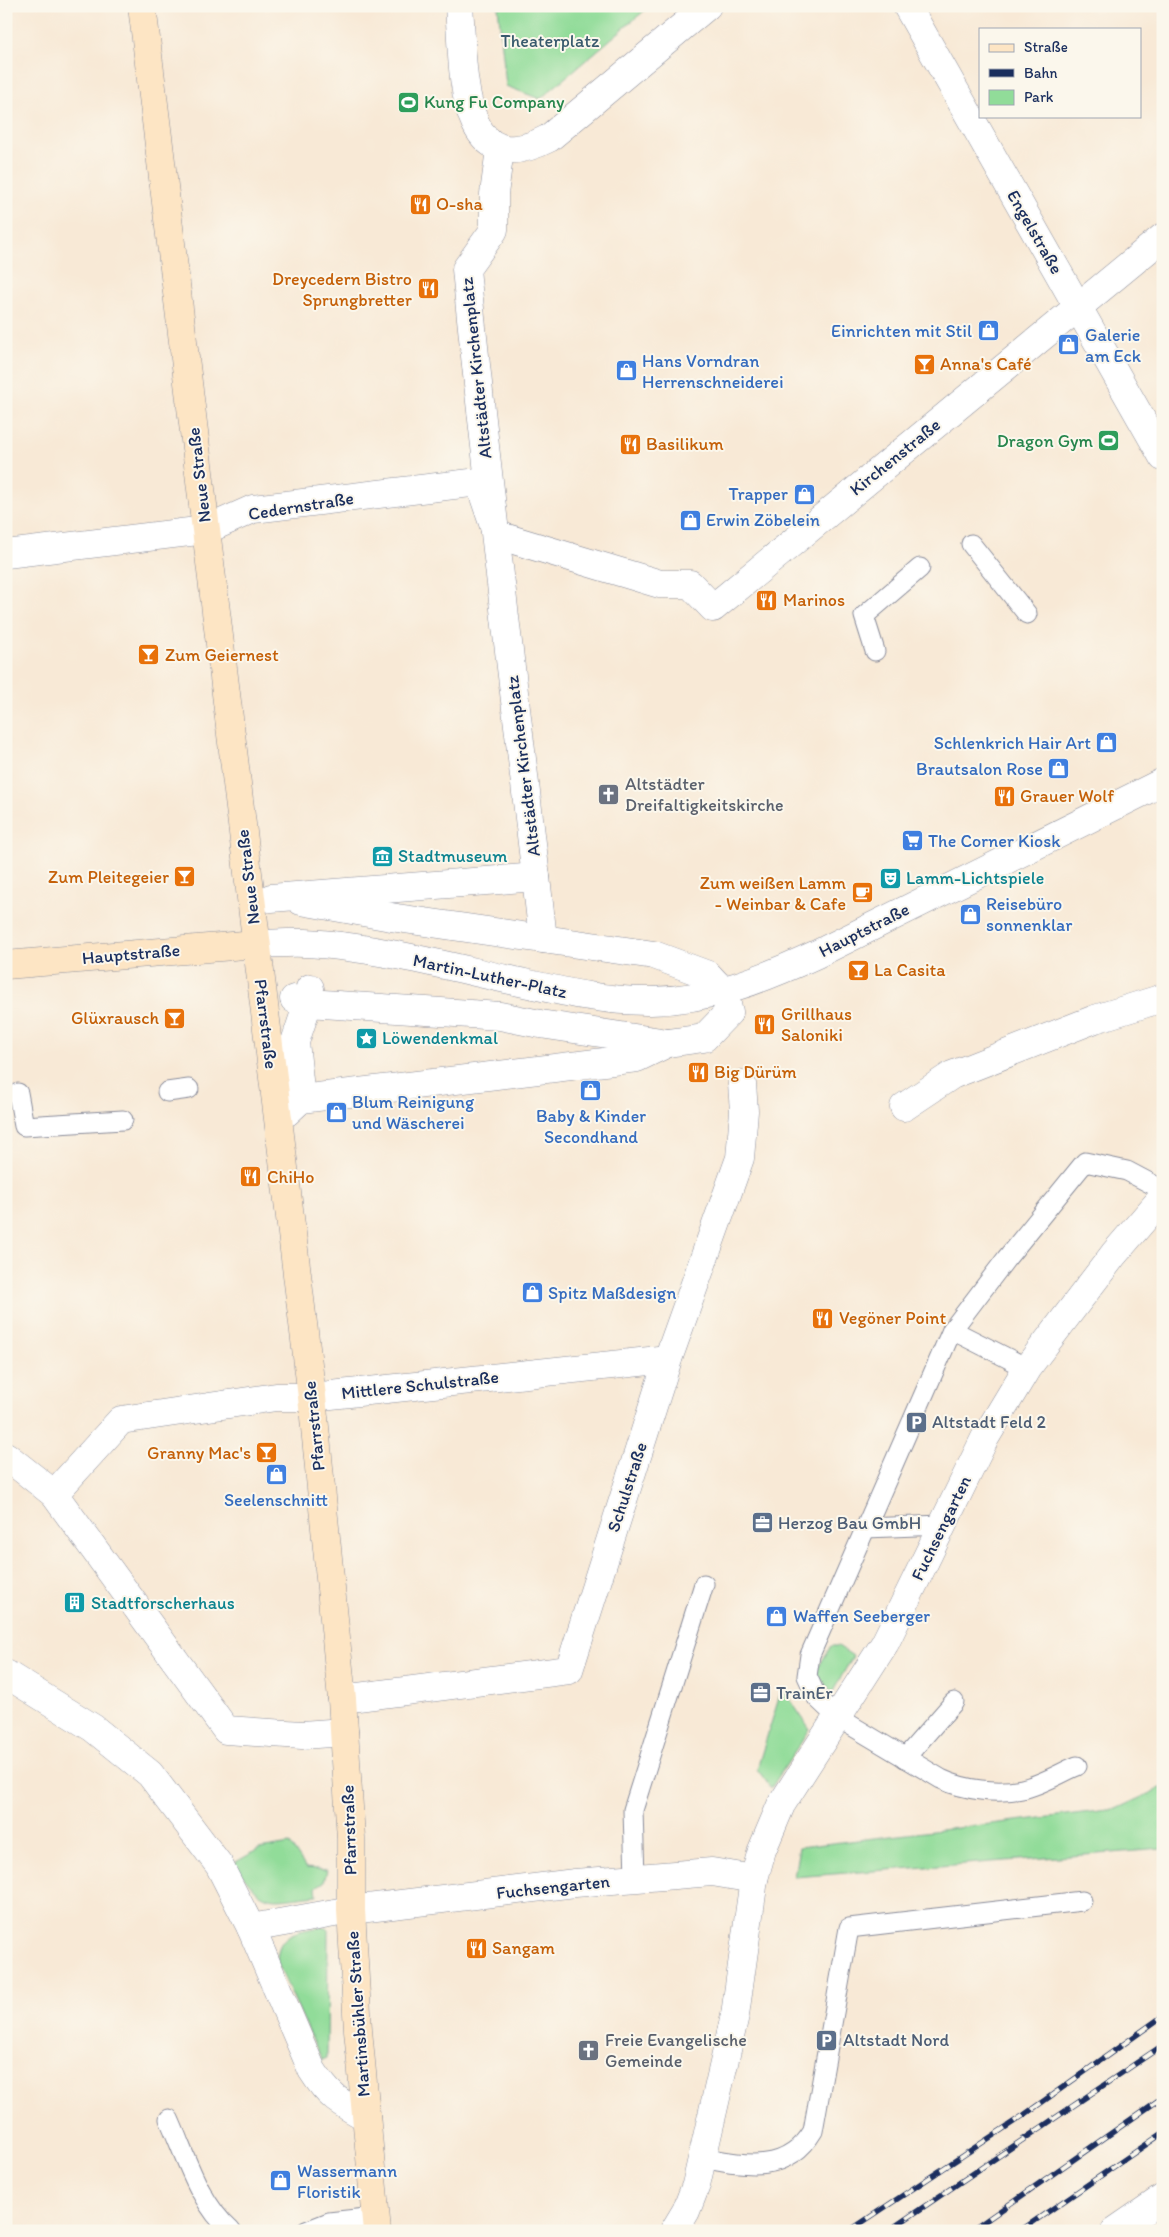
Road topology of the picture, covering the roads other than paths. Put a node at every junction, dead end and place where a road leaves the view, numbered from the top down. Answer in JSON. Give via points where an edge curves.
{"nodes":[{"id":1,"x":142,"y":6,"type":"edge"},
{"id":2,"x":458,"y":6,"type":"edge"},
{"id":3,"x":707,"y":6,"type":"edge"},
{"id":4,"x":907,"y":6,"type":"edge"},
{"id":5,"x":500,"y":149,"type":"junction"},
{"id":6,"x":1163,"y":237,"type":"edge"},
{"id":7,"x":1078,"y":307,"type":"junction"},
{"id":8,"x":1163,"y":458,"type":"edge"},
{"id":9,"x":479,"y":482,"type":"joint"},
{"id":10,"x":206,"y":530,"type":"junction"},
{"id":11,"x":497,"y":535,"type":"junction"},
{"id":12,"x":971,"y":544,"type":"dead end"},
{"id":13,"x":6,"y":554,"type":"edge"},
{"id":14,"x":920,"y":568,"type":"dead end"},
{"id":15,"x":1027,"y":614,"type":"dead end"},
{"id":16,"x":875,"y":651,"type":"dead end"},
{"id":17,"x":1163,"y":782,"type":"edge"},
{"id":18,"x":536,"y":877,"type":"junction"},
{"id":19,"x":272,"y":898,"type":"dead end"},
{"id":20,"x":302,"y":903,"type":"junction"},
{"id":21,"x":543,"y":939,"type":"junction"},
{"id":22,"x":256,"y":944,"type":"junction"},
{"id":23,"x":6,"y":965,"type":"edge"},
{"id":24,"x":724,"y":992,"type":"junction"},
{"id":25,"x":1163,"y":998,"type":"edge"},
{"id":26,"x":668,"y":1043,"type":"junction"},
{"id":27,"x":742,"y":1084,"type":"dead end"},
{"id":28,"x":189,"y":1089,"type":"dead end"},
{"id":29,"x":167,"y":1092,"type":"dead end"},
{"id":30,"x":18,"y":1093,"type":"dead end"},
{"id":31,"x":300,"y":1099,"type":"junction"},
{"id":32,"x":904,"y":1107,"type":"dead end"},
{"id":33,"x":277,"y":1118,"type":"junction"},
{"id":34,"x":123,"y":1120,"type":"dead end"},
{"id":35,"x":1163,"y":1190,"type":"edge"},
{"id":36,"x":1163,"y":1197,"type":"edge"},
{"id":37,"x":952,"y":1330,"type":"junction"},
{"id":38,"x":668,"y":1359,"type":"junction"},
{"id":39,"x":1027,"y":1368,"type":"junction"},
{"id":40,"x":312,"y":1397,"type":"junction"},
{"id":41,"x":6,"y":1456,"type":"edge"},
{"id":42,"x":54,"y":1494,"type":"junction"},
{"id":43,"x":942,"y":1525,"type":"junction"},
{"id":44,"x":866,"y":1528,"type":"junction"},
{"id":45,"x":704,"y":1584,"type":"dead end"},
{"id":46,"x":6,"y":1674,"type":"edge"},
{"id":47,"x":342,"y":1699,"type":"junction"},
{"id":48,"x":954,"y":1702,"type":"dead end"},
{"id":49,"x":837,"y":1717,"type":"junction"},
{"id":50,"x":344,"y":1732,"type":"junction"},
{"id":51,"x":905,"y":1758,"type":"junction"},
{"id":52,"x":1077,"y":1766,"type":"dead end"},
{"id":53,"x":635,"y":1878,"type":"junction"},
{"id":54,"x":754,"y":1879,"type":"junction"},
{"id":55,"x":1082,"y":1901,"type":"dead end"},
{"id":56,"x":351,"y":1910,"type":"junction"},
{"id":57,"x":250,"y":1928,"type":"junction"},
{"id":58,"x":366,"y":2117,"type":"junction"},
{"id":59,"x":169,"y":2119,"type":"dead end"},
{"id":60,"x":702,"y":2157,"type":"junction"},
{"id":61,"x":1163,"y":2198,"type":"edge"},
{"id":62,"x":376,"y":2224,"type":"edge"},
{"id":63,"x":231,"y":2231,"type":"edge"},
{"id":64,"x":306,"y":2231,"type":"edge"},
{"id":65,"x":674,"y":2231,"type":"edge"},
{"id":66,"x":1115,"y":2231,"type":"edge"}],
"edges":[{"from":1,"to":10,"type":"street","name":"Neue Straße"},
{"from":2,"to":5,"type":"street","via":[[467,100],[480,132],[490,144]]},
{"from":3,"to":5,"type":"street","via":[[549,138],[523,149]]},
{"from":4,"to":7,"type":"street","name":"Engelstraße"},
{"from":5,"to":11,"type":"street","name":"Altstädter Kirchenplatz","via":[[494,194],[494,230],[466,269],[485,464]]},
{"from":6,"to":7,"type":"street","name":"Kirchenstraße"},
{"from":7,"to":8,"type":"street","name":"Engelstraße"},
{"from":7,"to":11,"type":"street","name":"Kirchenstraße","via":[[712,608],[690,584],[660,584]]},
{"from":9,"to":10,"type":"street","name":"Cedernstraße","via":[[253,509]]},
{"from":9,"to":11,"type":"street","name":"Altstädter Kirchenplatz"},
{"from":10,"to":13,"type":"street","name":"Cedernstraße"},
{"from":10,"to":22,"type":"street","name":"Neue Straße"},
{"from":11,"to":18,"type":"street","name":"Altstädter Kirchenplatz"},
{"from":12,"to":15,"type":"lane"},
{"from":14,"to":16,"type":"lane","via":[[864,616]]},
{"from":17,"to":24,"type":"street","name":"Hauptstraße","via":[[817,954]]},
{"from":18,"to":20,"type":"street"},
{"from":18,"to":21,"type":"street"},
{"from":19,"to":20,"type":"street"},
{"from":20,"to":21,"type":"street"},
{"from":21,"to":24,"type":"street","via":[[654,955],[708,975]]},
{"from":22,"to":23,"type":"street","name":"Hauptstraße"},
{"from":22,"to":24,"type":"street","name":"Martin-Luther-Platz","via":[[306,943],[380,953],[553,989],[624,1000],[651,1001]]},
{"from":22,"to":33,"type":"street","name":"Pfarrstraße"},
{"from":24,"to":26,"type":"street","name":"Martin-Luther-Platz","via":[[729,1012],[704,1038]]},
{"from":25,"to":32,"type":"street","via":[[1095,1019],[952,1075]]},
{"from":26,"to":31,"type":"street","name":"Martin-Luther-Platz","via":[[636,1058]]},
{"from":26,"to":31,"type":"street","name":"Martin-Luther-Platz","via":[[500,1016],[304,997],[294,1042]]},
{"from":27,"to":38,"type":"street","name":"Schulstraße","via":[[744,1112],[740,1158]]},
{"from":28,"to":29,"type":"lane"},
{"from":30,"to":34,"type":"lane","via":[[24,1126]]},
{"from":31,"to":33,"type":"street"},
{"from":33,"to":40,"type":"street","name":"Pfarrstraße"},
{"from":35,"to":37,"type":"lane","via":[[1127,1171],[1086,1162]]},
{"from":36,"to":39,"type":"street","name":"Fuchsengarten","via":[[1108,1261]]},
{"from":37,"to":39,"type":"lane"},
{"from":37,"to":44,"type":"lane"},
{"from":38,"to":40,"type":"street","name":"Mittlere Schulstraße"},
{"from":38,"to":47,"type":"street","name":"Schulstraße","via":[[569,1670]]},
{"from":39,"to":43,"type":"street","name":"Fuchsengarten","via":[[985,1438]]},
{"from":40,"to":42,"type":"street","name":"Mittlere Schulstraße","via":[[276,1397],[121,1420]]},
{"from":40,"to":47,"type":"street","name":"Pfarrstraße"},
{"from":41,"to":42,"type":"street"},
{"from":42,"to":50,"type":"street","via":[[226,1730],[302,1734]]},
{"from":43,"to":44,"type":"lane"},
{"from":43,"to":49,"type":"street","name":"Fuchsengarten","via":[[885,1643]]},
{"from":44,"to":49,"type":"lane","via":[[810,1655],[807,1676],[817,1698]]},
{"from":45,"to":53,"type":"lane","via":[[632,1810]]},
{"from":46,"to":57,"type":"street","name":"Martinsbühler Straße","via":[[93,1728],[150,1774],[218,1865]]},
{"from":47,"to":50,"type":"street","name":"Pfarrstraße"},
{"from":48,"to":51,"type":"lane"},
{"from":49,"to":51,"type":"lane"},
{"from":49,"to":54,"type":"street","name":"Fuchsengarten","via":[[781,1805]]},
{"from":50,"to":56,"type":"street","name":"Pfarrstraße","via":[[351,1838]]},
{"from":51,"to":52,"type":"lane","via":[[958,1787],[994,1790],[1023,1789]]},
{"from":53,"to":54,"type":"street","name":"Fuchsengarten","via":[[712,1872]]},
{"from":53,"to":56,"type":"street","name":"Fuchsengarten"},
{"from":54,"to":60,"type":"street","name":"Fuchsengarten","via":[[735,2015]]},
{"from":55,"to":60,"type":"lane","via":[[849,1928],[813,2131],[806,2143],[784,2158],[753,2166]]},
{"from":56,"to":57,"type":"street","name":"Fuchsengarten"},
{"from":56,"to":58,"type":"street","name":"Martinsbühler Straße"},
{"from":57,"to":58,"type":"street","name":"Martinsbühler Straße","via":[[312,2070],[335,2100]]},
{"from":58,"to":62,"type":"street","name":"Martinsbühler Straße"},
{"from":59,"to":63,"type":"lane","via":[[209,2205]]},
{"from":60,"to":65,"type":"street","name":"Fuchsengarten","via":[[696,2185]]},
{"from":61,"to":66,"type":"street"},
{"from":62,"to":64,"type":"lane","via":[[329,2222]]}]}
